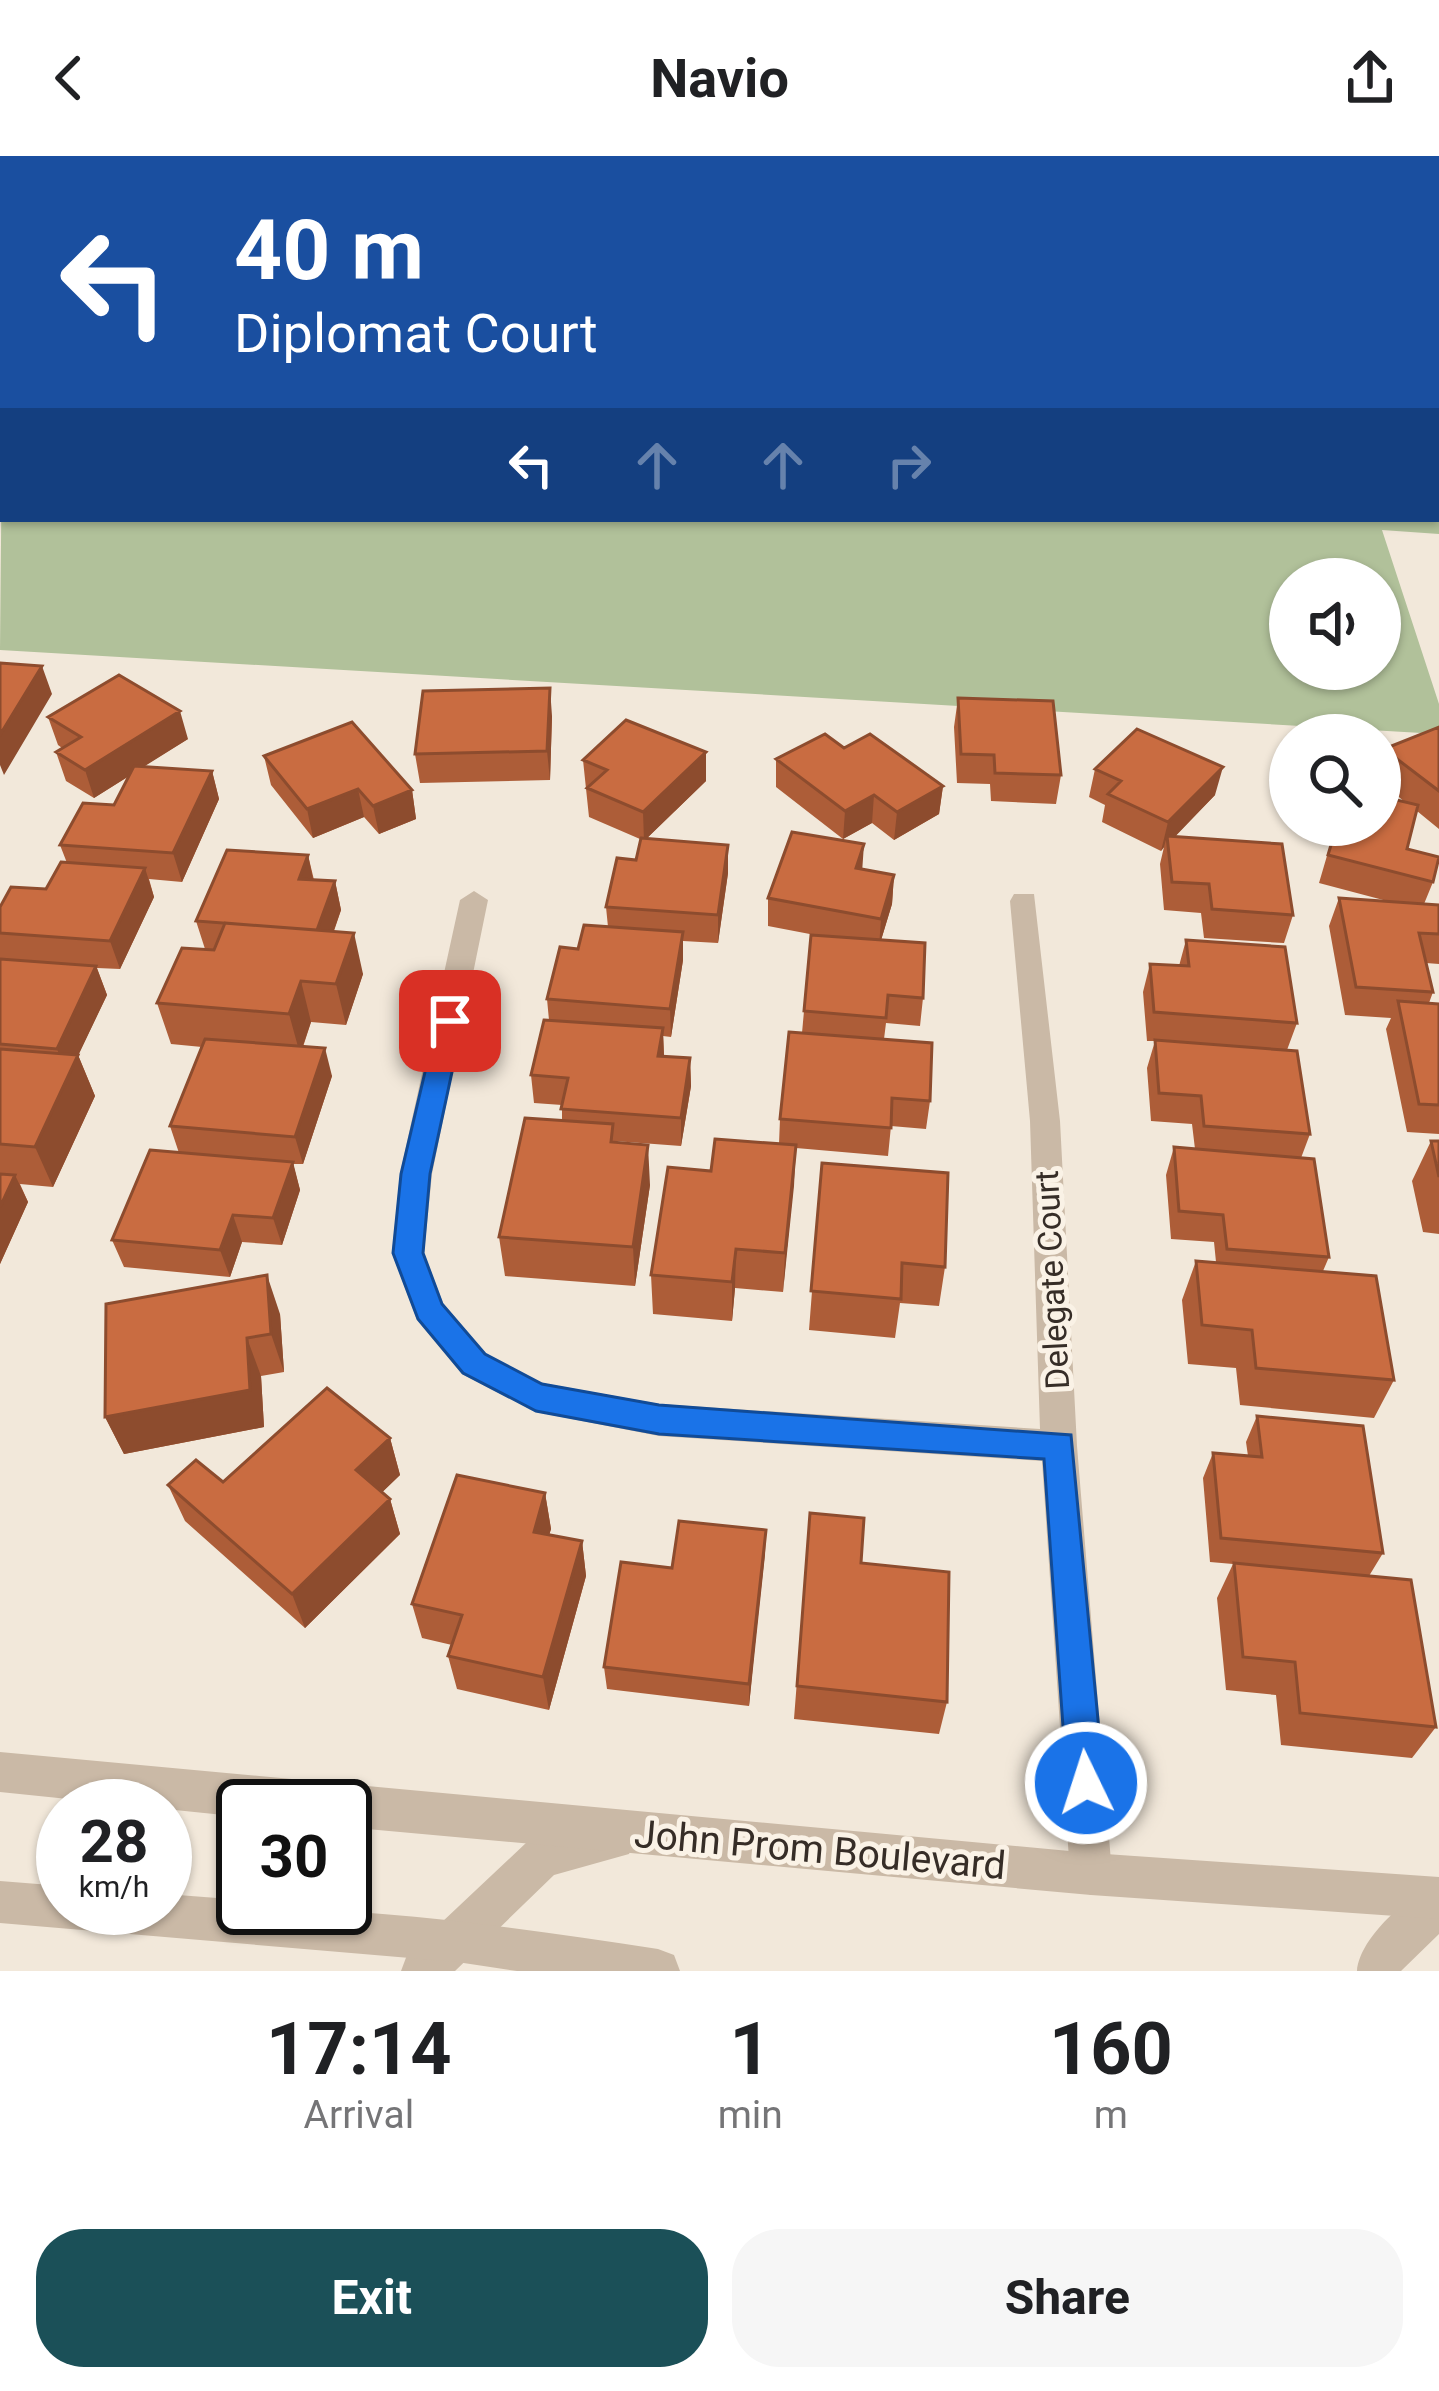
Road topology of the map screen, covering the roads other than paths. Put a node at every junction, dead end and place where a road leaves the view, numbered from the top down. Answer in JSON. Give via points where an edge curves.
{"nodes":[{"id":1,"x":473,"y":901,"type":"dead end"},
{"id":2,"x":1024,"y":901,"type":"dead end"},
{"id":3,"x":1060,"y":1446,"type":"junction"},
{"id":4,"x":0,"y":1772,"type":"edge"},
{"id":5,"x":216,"y":1793,"type":"edge"},
{"id":6,"x":372,"y":1809,"type":"edge"},
{"id":7,"x":637,"y":1834,"type":"junction"},
{"id":8,"x":1091,"y":1874,"type":"junction"},
{"id":9,"x":1439,"y":1901,"type":"edge"},
{"id":10,"x":0,"y":1902,"type":"edge"},
{"id":11,"x":36,"y":1905,"type":"edge"},
{"id":12,"x":192,"y":1918,"type":"edge"},
{"id":13,"x":457,"y":1940,"type":"junction"},
{"id":14,"x":423,"y":1971,"type":"edge"},
{"id":15,"x":658,"y":1971,"type":"edge"},
{"id":16,"x":1379,"y":1971,"type":"edge"}],
"edges":[{"from":1,"to":3,"type":"street","via":[[416,1174],[408,1253],[429,1310],[474,1364],[536,1397],[659,1420]]},
{"from":2,"to":3,"type":"street","name":"Delegate Court","via":[[1045,1121]]},
{"from":3,"to":8,"type":"street","name":"Delegate Court"},
{"from":4,"to":5,"type":"street","name":"John Prom Boulevard"},
{"from":6,"to":7,"type":"street","name":"John Prom Boulevard"},
{"from":7,"to":8,"type":"street","name":"John Prom Boulevard"},
{"from":7,"to":13,"type":"street","via":[[542,1856]]},
{"from":8,"to":9,"type":"street","name":"John Prom Boulevard"},
{"from":9,"to":16,"type":"street","via":[[1380,1960]]},
{"from":10,"to":11,"type":"street"},
{"from":12,"to":13,"type":"street"},
{"from":13,"to":14,"type":"street"},
{"from":13,"to":15,"type":"street"}]}
